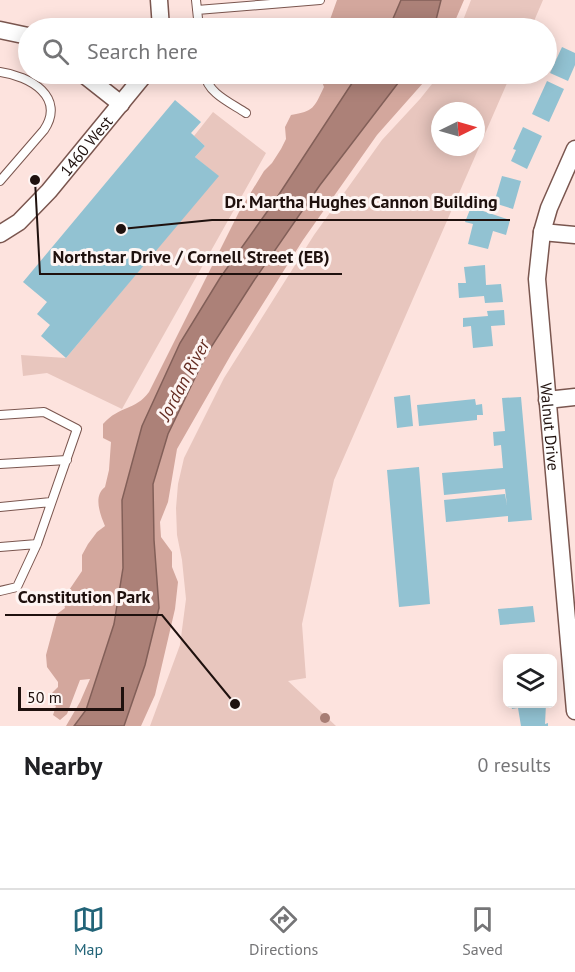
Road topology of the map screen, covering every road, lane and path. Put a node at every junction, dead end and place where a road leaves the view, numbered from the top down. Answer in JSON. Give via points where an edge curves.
{"nodes":[{"id":1,"x":159,"y":0,"type":"edge"},
{"id":2,"x":196,"y":0,"type":"edge"},
{"id":3,"x":320,"y":0,"type":"edge"},
{"id":4,"x":197,"y":10,"type":"junction"},
{"id":5,"x":160,"y":18,"type":"edge"},
{"id":6,"x":198,"y":18,"type":"edge"},
{"id":7,"x":0,"y":30,"type":"edge"},
{"id":8,"x":18,"y":34,"type":"edge"},
{"id":9,"x":0,"y":72,"type":"edge"},
{"id":10,"x":18,"y":76,"type":"edge"},
{"id":11,"x":34,"y":84,"type":"edge"},
{"id":12,"x":96,"y":84,"type":"edge"},
{"id":13,"x":137,"y":84,"type":"edge"},
{"id":14,"x":208,"y":84,"type":"edge"},
{"id":15,"x":121,"y":104,"type":"junction"},
{"id":16,"x":246,"y":113,"type":"dead end"},
{"id":17,"x":575,"y":149,"type":"edge"},
{"id":18,"x":0,"y":182,"type":"edge"},
{"id":19,"x":542,"y":232,"type":"junction"},
{"id":20,"x":0,"y":234,"type":"edge"},
{"id":21,"x":575,"y":235,"type":"edge"},
{"id":22,"x":575,"y":397,"type":"edge"},
{"id":23,"x":547,"y":400,"type":"junction"},
{"id":24,"x":0,"y":415,"type":"edge"},
{"id":25,"x":67,"y":460,"type":"junction"},
{"id":26,"x":0,"y":464,"type":"edge"},
{"id":27,"x":51,"y":502,"type":"junction"},
{"id":28,"x":0,"y":507,"type":"edge"},
{"id":29,"x":37,"y":544,"type":"junction"},
{"id":30,"x":0,"y":547,"type":"edge"},
{"id":31,"x":568,"y":562,"type":"edge"},
{"id":32,"x":1,"y":591,"type":"edge"},
{"id":33,"x":0,"y":602,"type":"edge"},
{"id":34,"x":575,"y":711,"type":"edge"}],
"edges":[{"from":1,"to":5,"type":"street"},
{"from":2,"to":4,"type":"lane"},
{"from":3,"to":4,"type":"lane"},
{"from":4,"to":6,"type":"lane"},
{"from":7,"to":8,"type":"street"},
{"from":9,"to":10,"type":"lane"},
{"from":11,"to":18,"type":"lane","via":[[47,96],[52,109],[49,122]]},
{"from":12,"to":15,"type":"street"},
{"from":13,"to":15,"type":"street","name":"1460 West"},
{"from":14,"to":16,"type":"lane"},
{"from":15,"to":20,"type":"street","name":"1460 West","via":[[50,191],[19,222]]},
{"from":17,"to":19,"type":"street","name":"Walnut Drive"},
{"from":19,"to":21,"type":"street"},
{"from":19,"to":23,"type":"street","name":"Walnut Drive","via":[[537,279]]},
{"from":22,"to":23,"type":"street"},
{"from":23,"to":31,"type":"street","name":"Walnut Drive"},
{"from":24,"to":25,"type":"lane","via":[[44,412],[77,429]]},
{"from":25,"to":26,"type":"lane"},
{"from":25,"to":27,"type":"lane"},
{"from":27,"to":28,"type":"lane"},
{"from":27,"to":29,"type":"lane"},
{"from":29,"to":30,"type":"lane"},
{"from":29,"to":32,"type":"lane","via":[[17,587]]},
{"from":31,"to":34,"type":"street","name":"Walnut Drive"},
{"from":32,"to":33,"type":"lane"}]}
